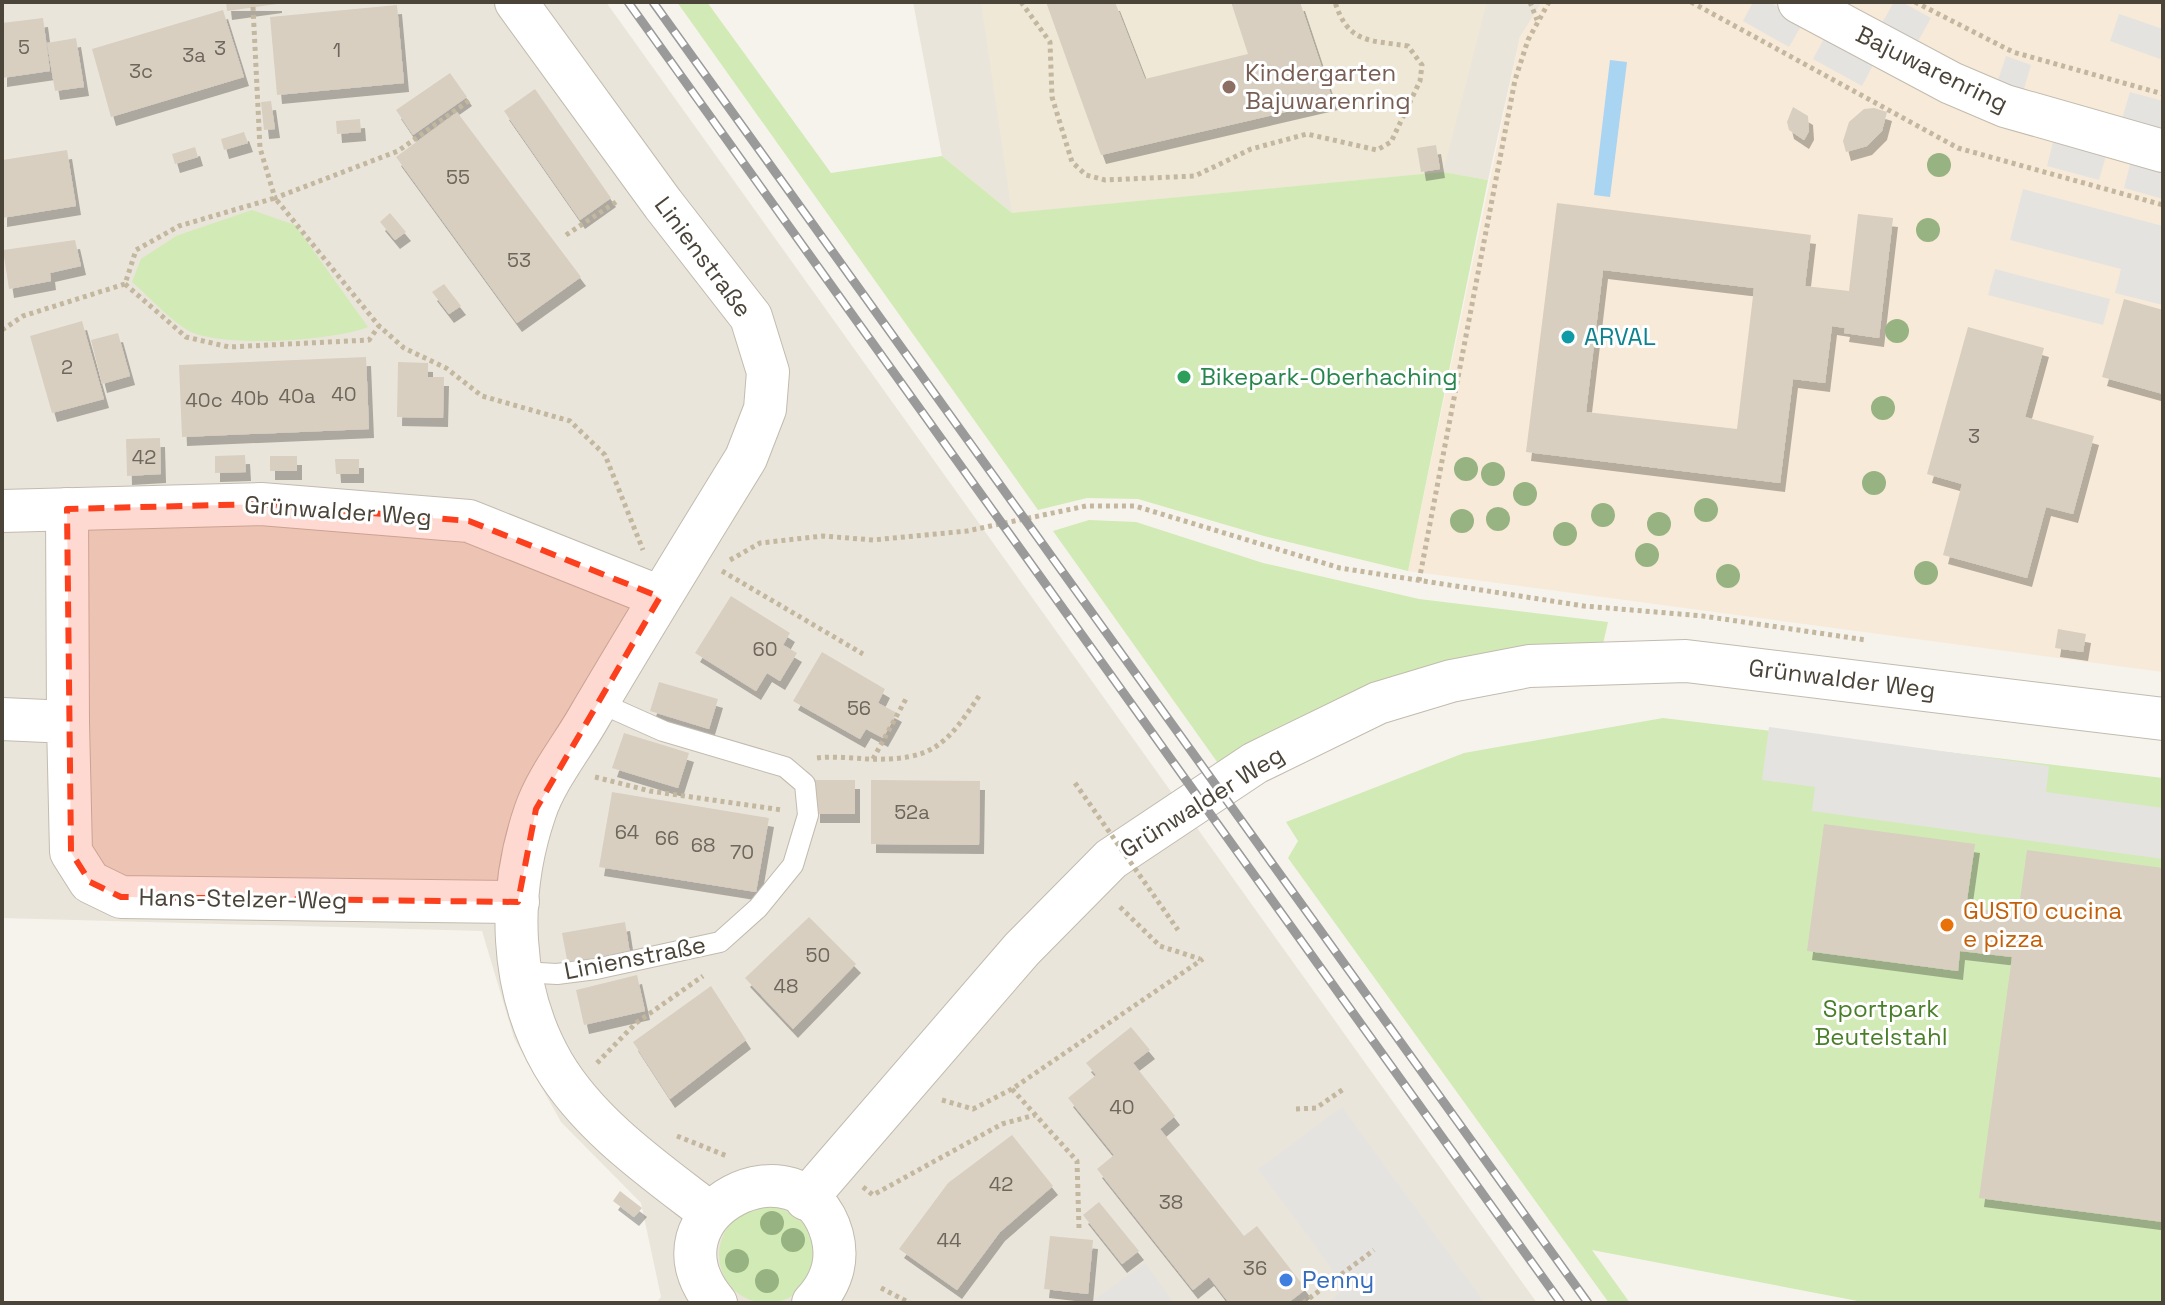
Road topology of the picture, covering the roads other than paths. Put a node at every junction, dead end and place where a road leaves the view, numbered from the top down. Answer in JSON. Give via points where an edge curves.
{"nodes":[{"id":1,"x":516,"y":2,"type":"edge"},
{"id":2,"x":1799,"y":2,"type":"edge"},
{"id":3,"x":2163,"y":151,"type":"edge"},
{"id":4,"x":67,"y":509,"type":"junction"},
{"id":5,"x":2,"y":511,"type":"edge"},
{"id":6,"x":660,"y":597,"type":"junction"},
{"id":7,"x":598,"y":702,"type":"junction"},
{"id":8,"x":2,"y":719,"type":"edge"},
{"id":9,"x":2163,"y":719,"type":"edge"},
{"id":10,"x":68,"y":722,"type":"junction"},
{"id":11,"x":518,"y":902,"type":"junction"},
{"id":12,"x":520,"y":972,"type":"junction"},
{"id":13,"x":806,"y":1199,"type":"junction"},
{"id":14,"x":710,"y":1213,"type":"junction"},
{"id":15,"x":823,"y":1300,"type":"edge"},
{"id":16,"x":716,"y":1303,"type":"edge"}],
"edges":[{"from":1,"to":6,"type":"street","name":"Linienstraße","via":[[751,317],[768,372],[765,409],[746,458]]},
{"from":2,"to":3,"type":"street","name":"Bajuwarenring","via":[[2005,106]]},
{"from":4,"to":5,"type":"street","name":"Grünwalder Weg"},
{"from":4,"to":6,"type":"street","name":"Grünwalder Weg","via":[[261,504],[469,521]]},
{"from":4,"to":10,"type":"street","name":"Hans-Stelzer-Weg"},
{"from":6,"to":7,"type":"street","name":"Linienstraße"},
{"from":7,"to":11,"type":"street","name":"Linienstraße","via":[[536,809]]},
{"from":7,"to":12,"type":"lane","name":"Linienstraße","via":[[663,731],[785,767],[805,784],[808,815],[793,865],[758,908],[720,942],[596,969]]},
{"from":8,"to":10,"type":"street"},
{"from":9,"to":13,"type":"street","name":"Grünwalder Weg","via":[[1686,661],[1529,666],[1378,703],[1255,763],[1111,859],[1022,949]]},
{"from":10,"to":11,"type":"street","name":"Hans-Stelzer-Weg","via":[[71,852],[90,882],[121,897]]},
{"from":11,"to":12,"type":"street","name":"Linienstraße"},
{"from":12,"to":14,"type":"street","name":"Linienstraße","via":[[531,1019],[582,1104],[654,1171]]},
{"from":13,"to":14,"type":"street","via":[[763,1185],[733,1193]]},
{"from":13,"to":15,"type":"street","via":[[824,1218],[834,1243],[833,1270]]},
{"from":14,"to":16,"type":"street","via":[[699,1235],[696,1259],[702,1282]]}]}
